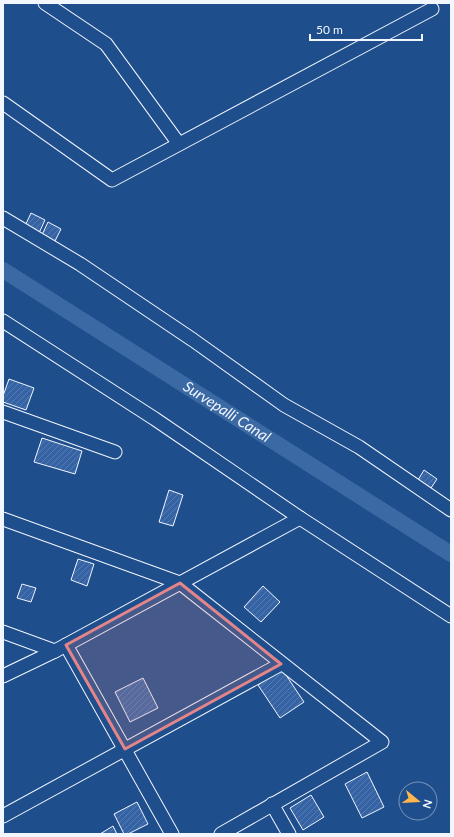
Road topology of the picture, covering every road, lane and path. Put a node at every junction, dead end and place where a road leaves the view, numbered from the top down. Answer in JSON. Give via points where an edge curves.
{"nodes":[{"id":1,"x":45,"y":3,"type":"edge"},
{"id":2,"x":432,"y":9,"type":"dead end"},
{"id":3,"x":3,"y":103,"type":"edge"},
{"id":4,"x":179,"y":144,"type":"junction"},
{"id":5,"x":3,"y":218,"type":"edge"},
{"id":6,"x":3,"y":321,"type":"edge"},
{"id":7,"x":3,"y":412,"type":"edge"},
{"id":8,"x":115,"y":452,"type":"dead end"},
{"id":9,"x":451,"y":510,"type":"edge"},
{"id":10,"x":300,"y":518,"type":"junction"},
{"id":11,"x":3,"y":519,"type":"edge"},
{"id":12,"x":180,"y":583,"type":"junction"},
{"id":13,"x":451,"y":616,"type":"edge"},
{"id":14,"x":3,"y":632,"type":"edge"},
{"id":15,"x":60,"y":648,"type":"junction"},
{"id":16,"x":281,"y":664,"type":"junction"},
{"id":17,"x":3,"y":676,"type":"edge"},
{"id":18,"x":125,"y":750,"type":"junction"},
{"id":19,"x":272,"y":804,"type":"junction"},
{"id":20,"x":3,"y":816,"type":"edge"},
{"id":21,"x":172,"y":834,"type":"edge"},
{"id":22,"x":220,"y":834,"type":"edge"},
{"id":23,"x":289,"y":834,"type":"edge"}],
"edges":[{"from":1,"to":4,"type":"street","via":[[106,44]]},
{"from":2,"to":4,"type":"street"},
{"from":3,"to":4,"type":"street","via":[[112,180]]},
{"from":5,"to":9,"type":"street","via":[[80,264],[284,405],[359,447]]},
{"from":6,"to":10,"type":"street"},
{"from":7,"to":8,"type":"street"},
{"from":10,"to":12,"type":"street"},
{"from":10,"to":13,"type":"street"},
{"from":11,"to":12,"type":"street"},
{"from":12,"to":15,"type":"street"},
{"from":12,"to":16,"type":"street"},
{"from":14,"to":15,"type":"street"},
{"from":15,"to":17,"type":"street"},
{"from":15,"to":18,"type":"street"},
{"from":16,"to":18,"type":"street"},
{"from":16,"to":19,"type":"street","via":[[382,742]]},
{"from":18,"to":20,"type":"street"},
{"from":18,"to":21,"type":"street"},
{"from":19,"to":22,"type":"street"},
{"from":19,"to":23,"type":"street"}]}
